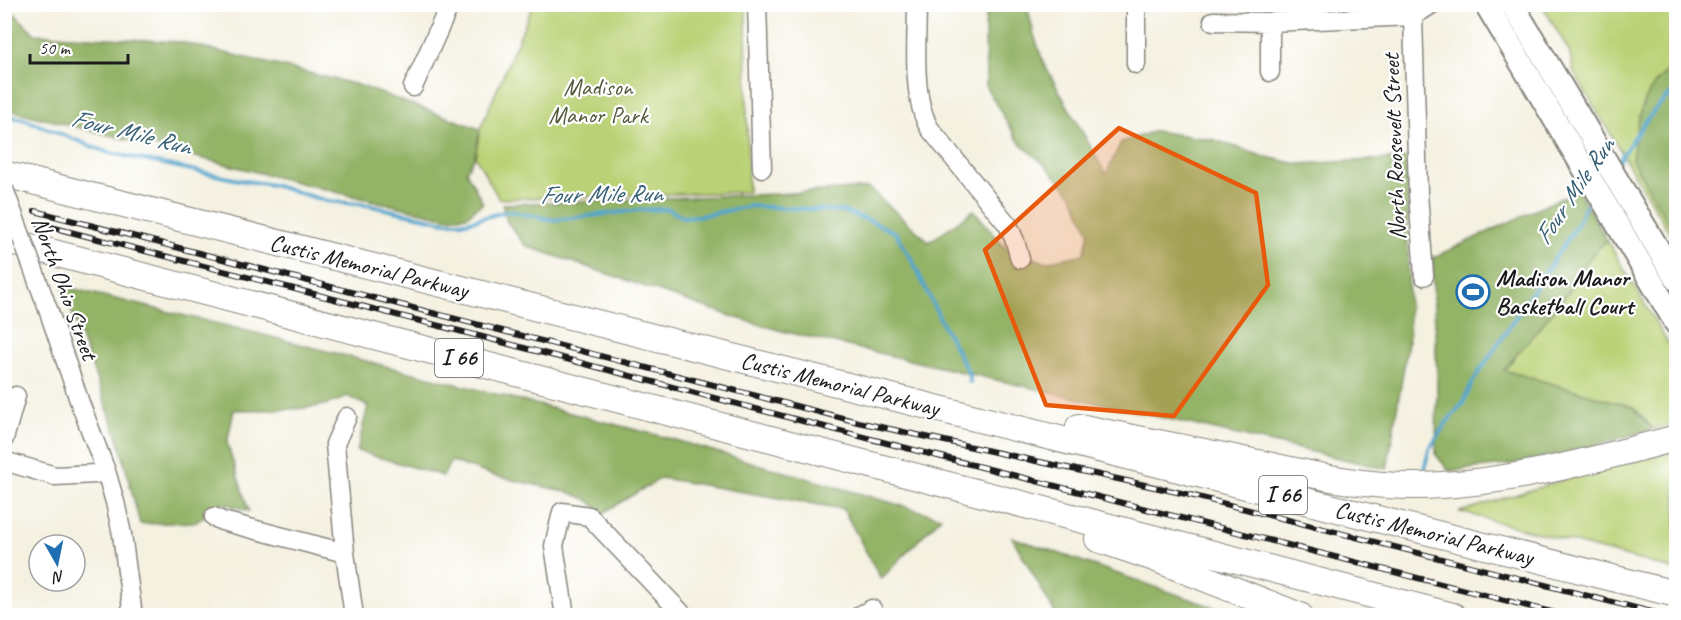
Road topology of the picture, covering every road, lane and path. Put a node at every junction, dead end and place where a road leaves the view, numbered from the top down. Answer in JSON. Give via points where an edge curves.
{"nodes":[{"id":1,"x":450,"y":4,"type":"edge"},
{"id":2,"x":757,"y":4,"type":"edge"},
{"id":3,"x":917,"y":4,"type":"edge"},
{"id":4,"x":1136,"y":4,"type":"edge"},
{"id":5,"x":1432,"y":4,"type":"edge"},
{"id":6,"x":1486,"y":4,"type":"edge"},
{"id":7,"x":1512,"y":4,"type":"edge"},
{"id":8,"x":1413,"y":16,"type":"junction"},
{"id":9,"x":1212,"y":21,"type":"dead end"},
{"id":10,"x":1270,"y":22,"type":"junction"},
{"id":11,"x":1136,"y":64,"type":"dead end"},
{"id":12,"x":1270,"y":72,"type":"dead end"},
{"id":13,"x":413,"y":87,"type":"dead end"},
{"id":14,"x":762,"y":168,"type":"dead end"},
{"id":15,"x":4,"y":174,"type":"edge"},
{"id":16,"x":4,"y":189,"type":"edge"},
{"id":17,"x":4,"y":240,"type":"edge"},
{"id":18,"x":1020,"y":259,"type":"dead end"},
{"id":19,"x":1424,"y":276,"type":"dead end"},
{"id":20,"x":1677,"y":279,"type":"edge"},
{"id":21,"x":1677,"y":323,"type":"edge"},
{"id":22,"x":16,"y":396,"type":"dead end"},
{"id":23,"x":890,"y":397,"type":"junction"},
{"id":24,"x":347,"y":417,"type":"dead end"},
{"id":25,"x":1677,"y":438,"type":"edge"},
{"id":26,"x":4,"y":439,"type":"edge"},
{"id":27,"x":4,"y":461,"type":"edge"},
{"id":28,"x":101,"y":472,"type":"junction"},
{"id":29,"x":914,"y":476,"type":"junction"},
{"id":30,"x":214,"y":517,"type":"dead end"},
{"id":31,"x":345,"y":553,"type":"junction"},
{"id":32,"x":1677,"y":594,"type":"edge"},
{"id":33,"x":121,"y":615,"type":"edge"},
{"id":34,"x":133,"y":615,"type":"edge"},
{"id":35,"x":354,"y":615,"type":"edge"},
{"id":36,"x":565,"y":615,"type":"edge"},
{"id":37,"x":684,"y":615,"type":"edge"},
{"id":38,"x":1300,"y":615,"type":"edge"},
{"id":39,"x":1453,"y":615,"type":"edge"}],
"edges":[{"from":1,"to":13,"type":"street"},
{"from":2,"to":14,"type":"street"},
{"from":3,"to":18,"type":"street","via":[[918,85],[924,118],[1008,225]]},
{"from":4,"to":11,"type":"street"},
{"from":5,"to":8,"type":"street"},
{"from":6,"to":21,"type":"main road"},
{"from":7,"to":20,"type":"main road"},
{"from":8,"to":10,"type":"street"},
{"from":8,"to":19,"type":"street","name":"North Roosevelt Street"},
{"from":9,"to":10,"type":"street"},
{"from":10,"to":12,"type":"street"},
{"from":15,"to":23,"type":"highway","name":"Custis Memorial Parkway","number":"I 66"},
{"from":16,"to":28,"type":"street","name":"North Ohio Street","bridge":true},
{"from":17,"to":29,"type":"highway","number":"I 66"},
{"from":22,"to":26,"type":"street"},
{"from":23,"to":25,"type":"highway","via":[[994,408],[1378,486],[1512,477]]},
{"from":23,"to":32,"type":"highway","name":"Custis Memorial Parkway","number":"I 66"},
{"from":24,"to":31,"type":"street","via":[[335,444]]},
{"from":27,"to":28,"type":"street","via":[[55,476]]},
{"from":28,"to":33,"type":"street","name":"North Ohio Street"},
{"from":28,"to":34,"type":"street","name":"North Ohio Street","via":[[122,534]]},
{"from":29,"to":38,"type":"highway","via":[[985,506],[1154,558]]},
{"from":29,"to":39,"type":"highway","number":"I 66"},
{"from":30,"to":31,"type":"street"},
{"from":31,"to":35,"type":"street"},
{"from":36,"to":37,"type":"street","via":[[554,546],[562,512],[589,516]]}]}
